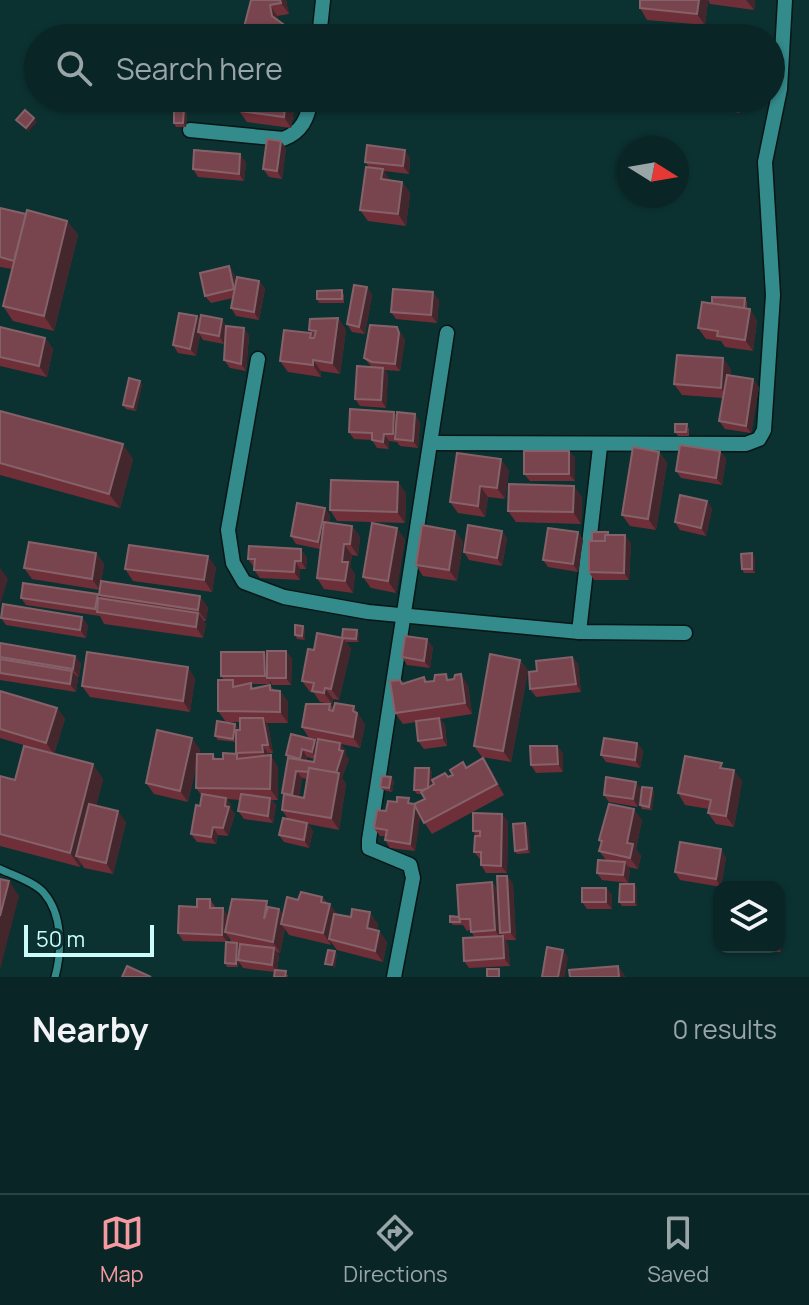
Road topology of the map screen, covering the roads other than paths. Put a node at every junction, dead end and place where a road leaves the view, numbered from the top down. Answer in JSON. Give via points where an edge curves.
{"nodes":[{"id":1,"x":323,"y":0,"type":"edge"},
{"id":2,"x":785,"y":0,"type":"edge"},
{"id":3,"x":320,"y":24,"type":"edge"},
{"id":4,"x":784,"y":24,"type":"edge"},
{"id":5,"x":307,"y":112,"type":"edge"},
{"id":6,"x":775,"y":112,"type":"edge"},
{"id":7,"x":190,"y":130,"type":"dead end"},
{"id":8,"x":447,"y":333,"type":"dead end"},
{"id":9,"x":258,"y":359,"type":"dead end"},
{"id":10,"x":431,"y":443,"type":"junction"},
{"id":11,"x":600,"y":447,"type":"junction"},
{"id":12,"x":405,"y":616,"type":"junction"},
{"id":13,"x":579,"y":632,"type":"junction"},
{"id":14,"x":685,"y":633,"type":"dead end"},
{"id":15,"x":0,"y":869,"type":"edge"},
{"id":16,"x":55,"y":977,"type":"edge"},
{"id":17,"x":394,"y":977,"type":"edge"}],
"edges":[{"from":1,"to":3,"type":"street"},
{"from":2,"to":4,"type":"street"},
{"from":5,"to":7,"type":"street","via":[[295,135],[283,139]]},
{"from":6,"to":11,"type":"street","via":[[765,162],[773,295],[764,430],[759,439],[746,444]]},
{"from":8,"to":10,"type":"street"},
{"from":9,"to":12,"type":"street","via":[[228,530],[233,563],[244,582],[265,592]]},
{"from":10,"to":11,"type":"street"},
{"from":10,"to":12,"type":"street"},
{"from":11,"to":13,"type":"street"},
{"from":12,"to":13,"type":"street"},
{"from":12,"to":17,"type":"street","via":[[369,840],[376,853],[410,865],[413,878]]},
{"from":13,"to":14,"type":"street"},
{"from":15,"to":16,"type":"lane","via":[[44,892],[58,920],[60,959]]}]}
